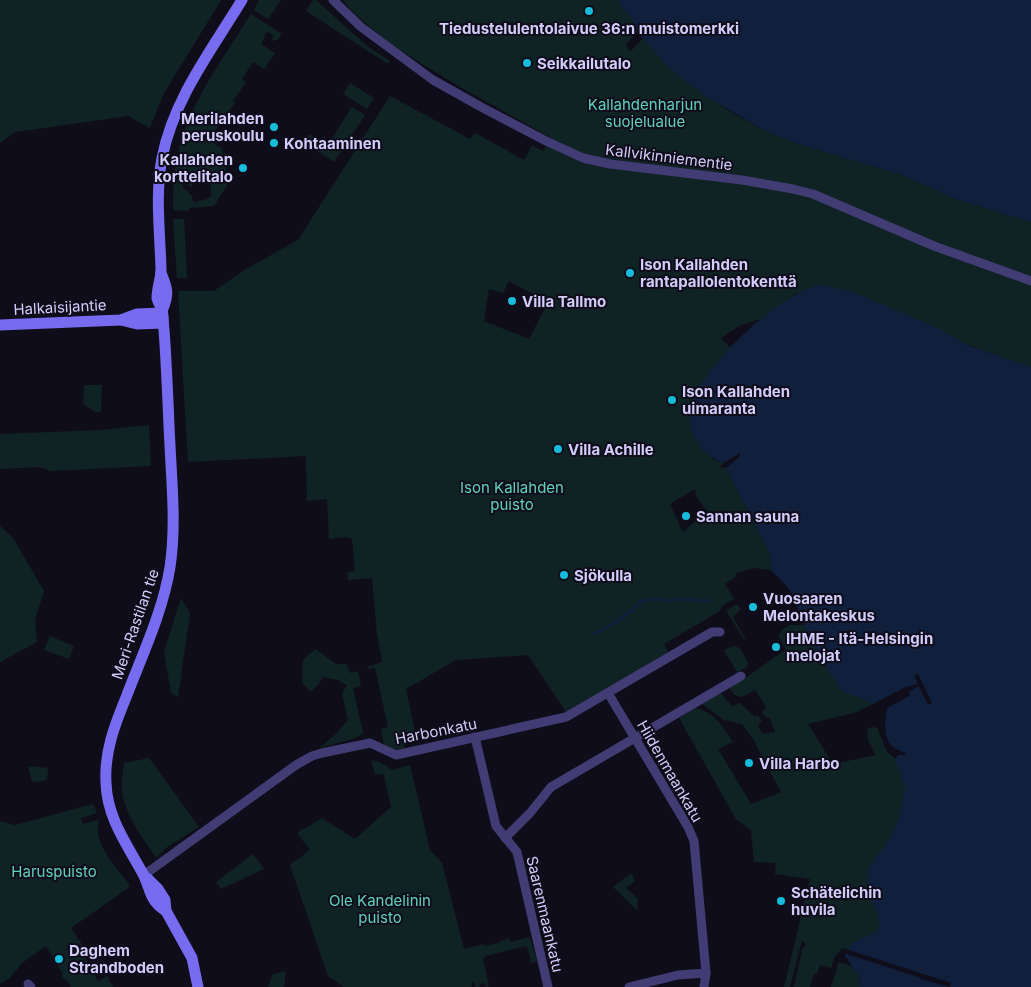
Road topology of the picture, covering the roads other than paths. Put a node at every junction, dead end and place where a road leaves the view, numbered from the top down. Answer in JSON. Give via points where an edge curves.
{"nodes":[{"id":1,"x":242,"y":0,"type":"edge"},
{"id":2,"x":333,"y":0,"type":"edge"},
{"id":3,"x":1031,"y":281,"type":"edge"},
{"id":4,"x":161,"y":312,"type":"junction"},
{"id":5,"x":0,"y":325,"type":"edge"},
{"id":6,"x":720,"y":632,"type":"dead end"},
{"id":7,"x":741,"y":676,"type":"dead end"},
{"id":8,"x":608,"y":692,"type":"junction"},
{"id":9,"x":476,"y":737,"type":"junction"},
{"id":10,"x":635,"y":738,"type":"junction"},
{"id":11,"x":505,"y":838,"type":"junction"},
{"id":12,"x":144,"y":875,"type":"junction"},
{"id":13,"x":706,"y":973,"type":"junction"},
{"id":14,"x":198,"y":987,"type":"edge"},
{"id":15,"x":548,"y":987,"type":"edge"},
{"id":16,"x":629,"y":987,"type":"edge"},
{"id":17,"x":704,"y":987,"type":"edge"}],
"edges":[{"from":1,"to":4,"type":"street","name":"Meri-Rastilan tie","via":[[193,77],[166,141],[159,184],[158,218],[161,273],[157,288]]},
{"from":2,"to":3,"type":"street","name":"Kallvikinniementie","via":[[361,27],[433,80],[491,113],[583,158],[742,180],[813,194],[934,246]]},
{"from":4,"to":5,"type":"street","name":"Halkaisijantie","via":[[138,324],[121,320]]},
{"from":4,"to":12,"type":"street","name":"Meri-Rastilan tie","via":[[173,515],[170,567],[155,621],[113,730],[106,771],[108,801],[114,822]]},
{"from":6,"to":8,"type":"street","name":"Harbonkatu","via":[[712,632]]},
{"from":7,"to":10,"type":"street"},
{"from":8,"to":9,"type":"street","name":"Harbonkatu","via":[[566,717]]},
{"from":8,"to":10,"type":"street","name":"Hiidenmaankatu"},
{"from":9,"to":11,"type":"street","name":"Saarenmaankatu","via":[[494,819]]},
{"from":9,"to":12,"type":"street","name":"Harbonkatu","via":[[396,755],[370,743],[312,756]]},
{"from":10,"to":11,"type":"street","via":[[551,787]]},
{"from":10,"to":13,"type":"street","name":"Hiidenmaankatu","via":[[694,840]]},
{"from":11,"to":15,"type":"street","name":"Saarenmaankatu","via":[[517,852]]},
{"from":12,"to":14,"type":"street","name":"Meri-Rastilan tie","via":[[153,900],[166,911],[192,958]]},
{"from":13,"to":16,"type":"street","via":[[678,974]]},
{"from":13,"to":17,"type":"street","name":"Hiidenmaankatu"}]}
